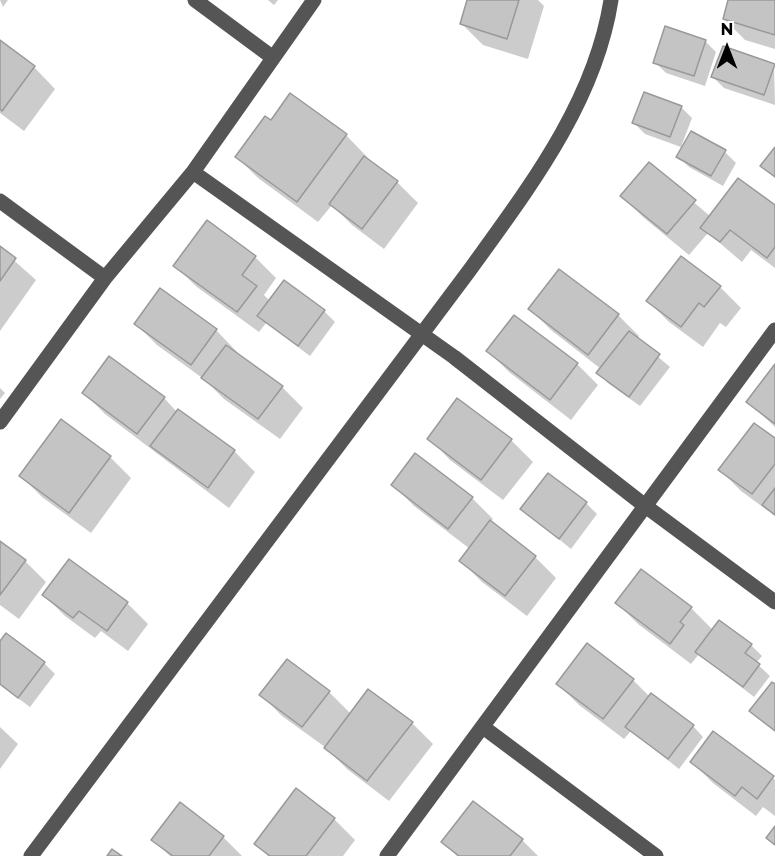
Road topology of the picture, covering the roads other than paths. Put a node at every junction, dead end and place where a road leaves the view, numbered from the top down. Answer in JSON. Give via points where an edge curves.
{"nodes":[{"id":1,"x":195,"y":0,"type":"edge"},
{"id":2,"x":314,"y":0,"type":"edge"},
{"id":3,"x":611,"y":0,"type":"edge"},
{"id":4,"x":272,"y":57,"type":"junction"},
{"id":5,"x":193,"y":172,"type":"junction"},
{"id":6,"x":0,"y":201,"type":"edge"},
{"id":7,"x":105,"y":278,"type":"junction"},
{"id":8,"x":775,"y":330,"type":"edge"},
{"id":9,"x":422,"y":335,"type":"junction"},
{"id":10,"x":0,"y":422,"type":"edge"},
{"id":11,"x":644,"y":505,"type":"junction"},
{"id":12,"x":775,"y":602,"type":"edge"},
{"id":13,"x":483,"y":728,"type":"junction"},
{"id":14,"x":32,"y":856,"type":"edge"},
{"id":15,"x":387,"y":856,"type":"edge"},
{"id":16,"x":656,"y":856,"type":"edge"}],
"edges":[{"from":1,"to":4,"type":"street"},
{"from":2,"to":4,"type":"street"},
{"from":3,"to":9,"type":"street","via":[[579,100],[538,175]]},
{"from":4,"to":5,"type":"street"},
{"from":5,"to":7,"type":"street"},
{"from":5,"to":9,"type":"street"},
{"from":6,"to":7,"type":"street"},
{"from":7,"to":10,"type":"street"},
{"from":8,"to":11,"type":"street"},
{"from":9,"to":11,"type":"street"},
{"from":9,"to":14,"type":"street"},
{"from":11,"to":12,"type":"street"},
{"from":11,"to":13,"type":"street"},
{"from":13,"to":15,"type":"street"},
{"from":13,"to":16,"type":"street"}]}
